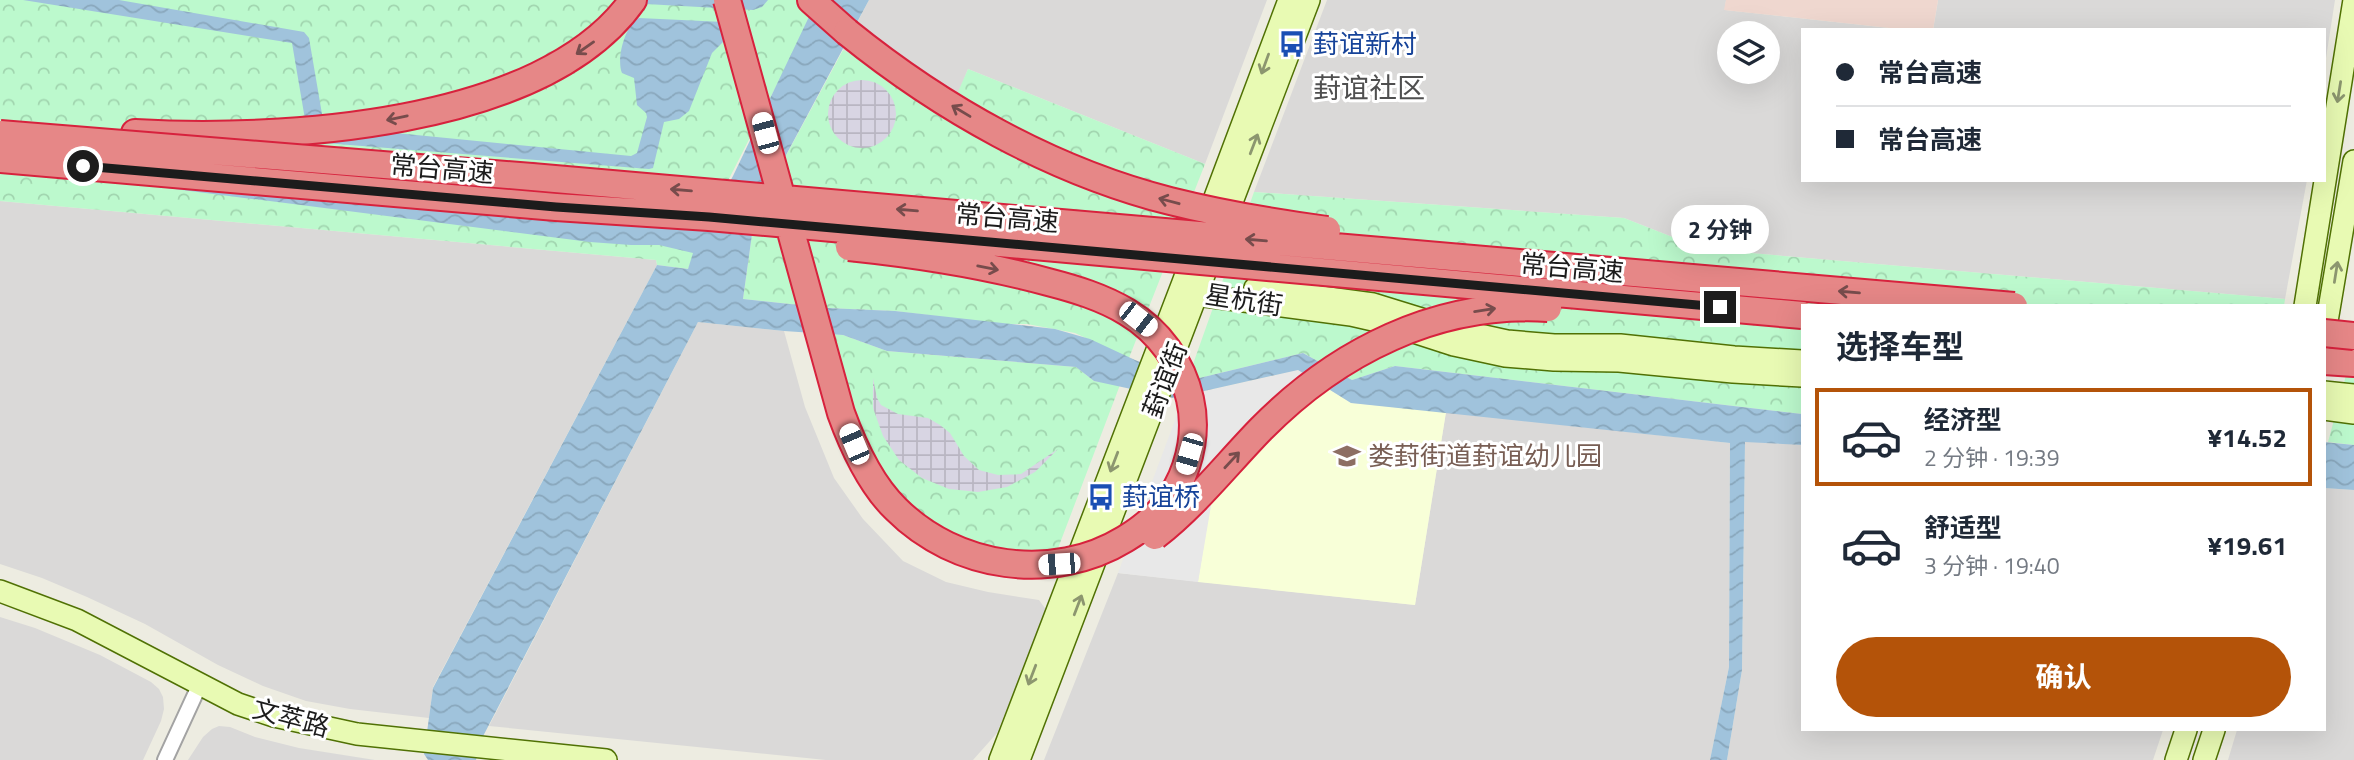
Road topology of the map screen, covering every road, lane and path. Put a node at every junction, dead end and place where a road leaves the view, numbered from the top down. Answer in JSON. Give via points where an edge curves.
{"nodes":[{"id":1,"x":633,"y":0,"type":"edge"},
{"id":2,"x":715,"y":0,"type":"edge"},
{"id":3,"x":727,"y":0,"type":"edge"},
{"id":4,"x":811,"y":0,"type":"edge"},
{"id":5,"x":1289,"y":0,"type":"edge"},
{"id":6,"x":1309,"y":0,"type":"edge"},
{"id":7,"x":2354,"y":0,"type":"edge"},
{"id":8,"x":0,"y":122,"type":"edge"},
{"id":9,"x":0,"y":134,"type":"edge"},
{"id":10,"x":0,"y":159,"type":"edge"},
{"id":11,"x":2354,"y":161,"type":"edge"},
{"id":12,"x":2326,"y":175,"type":"edge"},
{"id":13,"x":2325,"y":182,"type":"edge"},
{"id":14,"x":556,"y":207,"type":"junction"},
{"id":15,"x":1574,"y":268,"type":"junction"},
{"id":16,"x":1194,"y":287,"type":"junction"},
{"id":17,"x":1991,"y":304,"type":"edge"},
{"id":18,"x":2305,"y":304,"type":"edge"},
{"id":19,"x":1801,"y":315,"type":"edge"},
{"id":20,"x":1801,"y":327,"type":"edge"},
{"id":21,"x":2326,"y":327,"type":"edge"},
{"id":22,"x":2326,"y":333,"type":"edge"},
{"id":23,"x":2354,"y":336,"type":"edge"},
{"id":24,"x":2326,"y":360,"type":"edge"},
{"id":25,"x":1801,"y":361,"type":"edge"},
{"id":26,"x":2354,"y":363,"type":"edge"},
{"id":27,"x":1801,"y":376,"type":"edge"},
{"id":28,"x":2326,"y":392,"type":"edge"},
{"id":29,"x":2354,"y":395,"type":"edge"},
{"id":30,"x":1147,"y":401,"type":"junction"},
{"id":31,"x":2326,"y":409,"type":"edge"},
{"id":32,"x":2354,"y":413,"type":"edge"},
{"id":33,"x":0,"y":591,"type":"edge"},
{"id":34,"x":200,"y":684,"type":"junction"},
{"id":35,"x":2186,"y":731,"type":"edge"},
{"id":36,"x":2214,"y":731,"type":"edge"},
{"id":37,"x":165,"y":760,"type":"edge"},
{"id":38,"x":606,"y":760,"type":"edge"},
{"id":39,"x":1000,"y":760,"type":"edge"},
{"id":40,"x":1019,"y":760,"type":"edge"},
{"id":41,"x":2176,"y":760,"type":"edge"},
{"id":42,"x":2204,"y":760,"type":"edge"}],
"edges":[{"from":1,"to":8,"type":"highway","one_way":true,"via":[[602,36],[554,68],[505,89],[393,120],[289,134],[164,135]]},
{"from":2,"to":20,"type":"highway","one_way":true,"bridge":true,"via":[[843,448],[888,517],[939,555],[966,566],[1007,576],[1054,578],[1084,573],[1126,555],[1179,516],[1263,428],[1323,374],[1371,345],[1423,324],[1475,312],[1531,307]]},
{"from":14,"to":3,"type":"highway","one_way":true,"bridge":true,"via":[[738,235],[792,241],[806,242],[819,244],[860,248],[961,263],[1054,283],[1114,305],[1160,338],[1188,387],[1193,416],[1189,454],[1181,480],[1165,505],[1147,525],[1104,551],[1044,565],[999,562],[959,551],[917,528],[895,509],[876,485],[841,413],[800,263],[797,250],[793,237],[751,81]]},
{"from":15,"to":4,"type":"highway","one_way":true,"bridge":true,"via":[[1239,216],[1168,201],[1104,180],[1020,144],[926,91],[887,65]]},
{"from":5,"to":16,"type":"main road","name":"葑谊街","one_way":true},
{"from":16,"to":6,"type":"main road","name":"葑谊街","one_way":true},
{"from":7,"to":12,"type":"main road","one_way":true},
{"from":15,"to":9,"type":"highway","name":"常台高速","one_way":true,"bridge":true},
{"from":10,"to":14,"type":"highway","name":"常台高速","bridge":true},
{"from":21,"to":11,"type":"main road","one_way":true},
{"from":13,"to":18,"type":"main road","one_way":true},
{"from":14,"to":19,"type":"highway","name":"常台高速","bridge":true},
{"from":17,"to":15,"type":"highway","name":"常台高速","one_way":true,"bridge":true},
{"from":16,"to":25,"type":"main road","name":"星杭街","via":[[1353,300],[1507,341],[1619,345]]},
{"from":16,"to":27,"type":"main road","name":"星杭街","via":[[1360,317],[1505,356],[1619,360]]},
{"from":16,"to":30,"type":"main road","name":"葑谊街"},
{"from":22,"to":23,"type":"highway","bridge":true},
{"from":24,"to":26,"type":"highway"},
{"from":28,"to":29,"type":"main road"},
{"from":30,"to":39,"type":"main road","name":"葑谊街","one_way":true},
{"from":40,"to":30,"type":"main road","name":"葑谊街","one_way":true},
{"from":31,"to":32,"type":"main road"},
{"from":33,"to":34,"type":"main road","name":"文萃路","via":[[77,620]]},
{"from":34,"to":37,"type":"street"},
{"from":34,"to":38,"type":"main road","name":"文萃路","via":[[274,716],[357,734]]},
{"from":35,"to":41,"type":"main road"},
{"from":36,"to":42,"type":"main road"}]}
